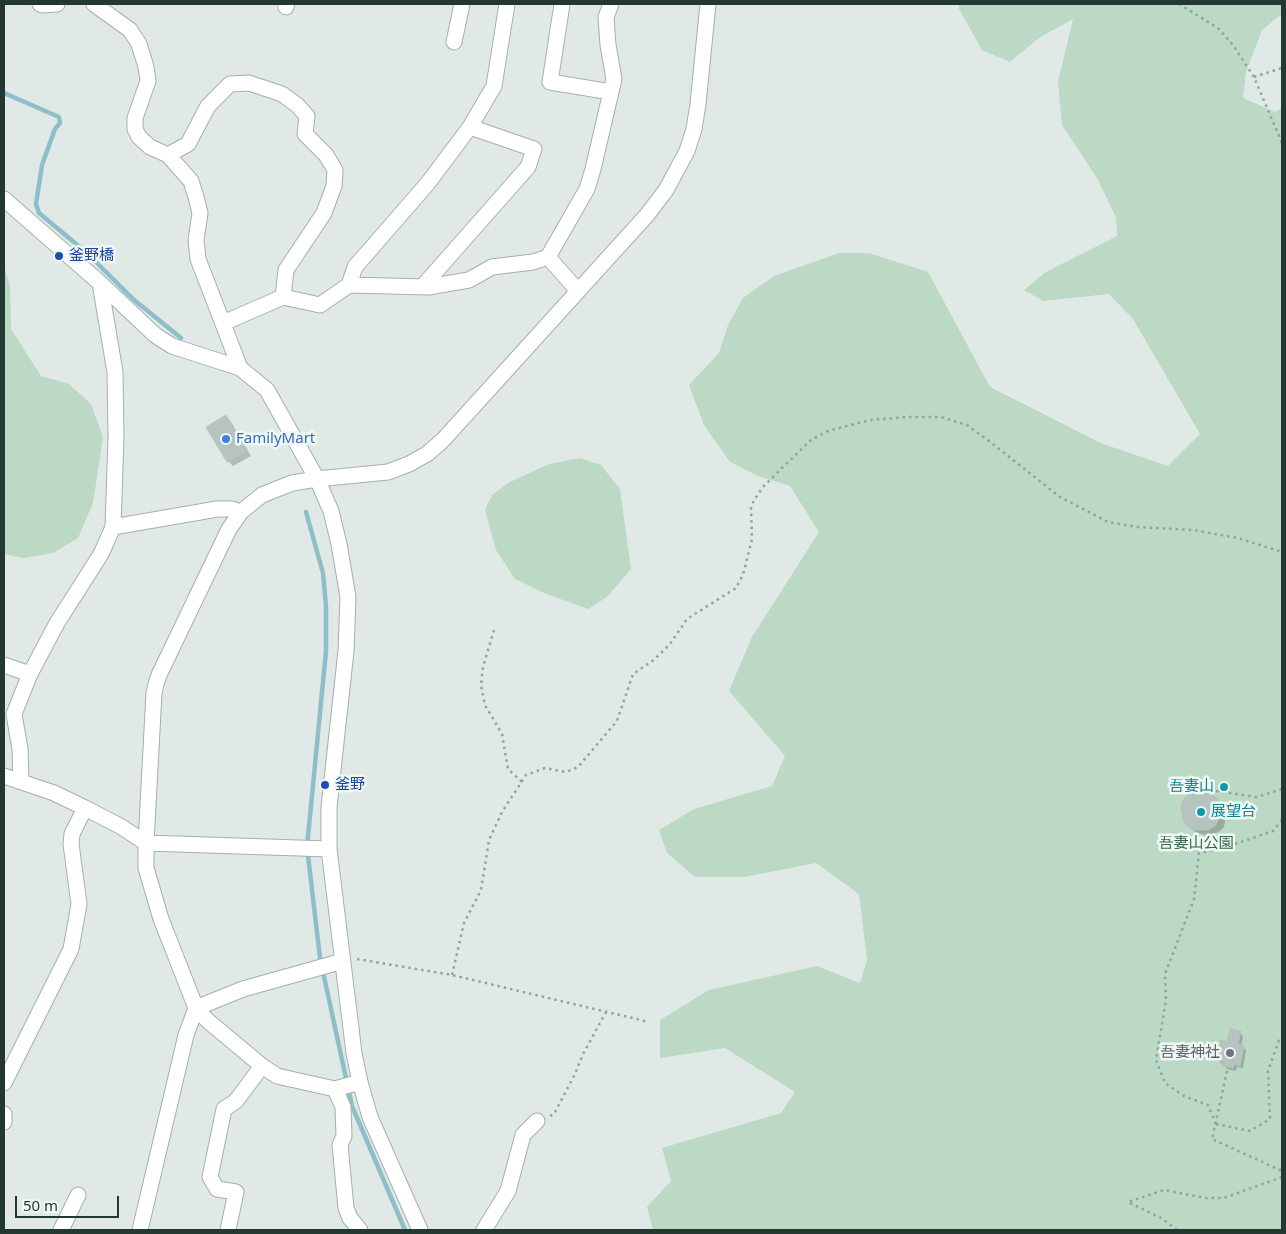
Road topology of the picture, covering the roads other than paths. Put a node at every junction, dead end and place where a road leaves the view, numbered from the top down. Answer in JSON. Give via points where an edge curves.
{"nodes":[{"id":1,"x":40,"y":4,"type":"edge"},
{"id":2,"x":57,"y":4,"type":"edge"},
{"id":3,"x":94,"y":4,"type":"edge"},
{"id":4,"x":462,"y":4,"type":"edge"},
{"id":5,"x":507,"y":4,"type":"edge"},
{"id":6,"x":562,"y":4,"type":"edge"},
{"id":7,"x":611,"y":4,"type":"edge"},
{"id":8,"x":708,"y":4,"type":"edge"},
{"id":9,"x":454,"y":42,"type":"dead end"},
{"id":10,"x":611,"y":92,"type":"junction"},
{"id":11,"x":470,"y":127,"type":"junction"},
{"id":12,"x":168,"y":154,"type":"junction"},
{"id":13,"x":4,"y":199,"type":"edge"},
{"id":14,"x":548,"y":257,"type":"junction"},
{"id":15,"x":100,"y":283,"type":"junction"},
{"id":16,"x":349,"y":285,"type":"junction"},
{"id":17,"x":423,"y":286,"type":"junction"},
{"id":18,"x":578,"y":291,"type":"junction"},
{"id":19,"x":283,"y":297,"type":"junction"},
{"id":20,"x":223,"y":323,"type":"junction"},
{"id":21,"x":240,"y":368,"type":"junction"},
{"id":22,"x":318,"y":479,"type":"junction"},
{"id":23,"x":241,"y":512,"type":"junction"},
{"id":24,"x":114,"y":527,"type":"junction"},
{"id":25,"x":4,"y":665,"type":"edge"},
{"id":26,"x":30,"y":674,"type":"junction"},
{"id":27,"x":4,"y":776,"type":"edge"},
{"id":28,"x":21,"y":782,"type":"junction"},
{"id":29,"x":86,"y":808,"type":"junction"},
{"id":30,"x":146,"y":843,"type":"junction"},
{"id":31,"x":325,"y":849,"type":"junction"},
{"id":32,"x":339,"y":962,"type":"junction"},
{"id":33,"x":196,"y":1008,"type":"junction"},
{"id":34,"x":262,"y":1066,"type":"junction"},
{"id":35,"x":4,"y":1083,"type":"edge"},
{"id":36,"x":347,"y":1085,"type":"junction"},
{"id":37,"x":4,"y":1114,"type":"edge"},
{"id":38,"x":537,"y":1121,"type":"road end"},
{"id":39,"x":4,"y":1122,"type":"edge"},
{"id":40,"x":78,"y":1195,"type":"dead end"},
{"id":41,"x":61,"y":1230,"type":"edge"},
{"id":42,"x":140,"y":1230,"type":"edge"},
{"id":43,"x":228,"y":1230,"type":"edge"},
{"id":44,"x":360,"y":1230,"type":"edge"},
{"id":45,"x":420,"y":1230,"type":"edge"},
{"id":46,"x":484,"y":1230,"type":"edge"}],
"edges":[{"from":1,"to":2,"type":"street"},
{"from":3,"to":12,"type":"street","via":[[130,30],[138,44],[148,81],[135,118],[135,129],[150,147]]},
{"from":4,"to":9,"type":"street"},
{"from":5,"to":11,"type":"street","via":[[494,86]]},
{"from":6,"to":10,"type":"street","via":[[550,82]]},
{"from":7,"to":10,"type":"street","via":[[606,17],[614,79]]},
{"from":8,"to":18,"type":"street","via":[[698,104],[687,151],[666,190],[647,215]]},
{"from":10,"to":14,"type":"street","via":[[587,189]]},
{"from":11,"to":16,"type":"street","via":[[428,183],[355,267]]},
{"from":11,"to":17,"type":"street","via":[[534,149],[528,167]]},
{"from":12,"to":19,"type":"street","via":[[188,144],[208,106],[230,84],[249,83],[282,94],[307,116],[305,134],[326,155],[335,170],[334,186],[324,213],[286,270]]},
{"from":12,"to":20,"type":"street","via":[[190,182],[196,196],[200,213],[196,240],[198,259]]},
{"from":13,"to":15,"type":"street"},
{"from":14,"to":17,"type":"street","via":[[492,267],[469,280]]},
{"from":14,"to":18,"type":"street"},
{"from":15,"to":21,"type":"street","via":[[155,335],[172,346]]},
{"from":15,"to":24,"type":"street","via":[[115,372]]},
{"from":16,"to":17,"type":"street"},
{"from":16,"to":19,"type":"street","via":[[320,305]]},
{"from":18,"to":22,"type":"street","via":[[427,454],[388,472]]},
{"from":19,"to":20,"type":"street"},
{"from":20,"to":21,"type":"street"},
{"from":21,"to":22,"type":"street","via":[[267,390]]},
{"from":22,"to":23,"type":"street","via":[[292,483],[262,495]]},
{"from":22,"to":31,"type":"street","via":[[340,544],[348,597],[346,651]]},
{"from":23,"to":24,"type":"street","via":[[217,509]]},
{"from":23,"to":30,"type":"street","via":[[229,529],[156,684]]},
{"from":24,"to":26,"type":"street"},
{"from":25,"to":26,"type":"street"},
{"from":26,"to":28,"type":"street","via":[[14,714]]},
{"from":27,"to":28,"type":"street"},
{"from":28,"to":29,"type":"street"},
{"from":29,"to":30,"type":"street"},
{"from":29,"to":35,"type":"street","via":[[72,834],[79,904],[71,949]]},
{"from":30,"to":31,"type":"street"},
{"from":30,"to":33,"type":"street","via":[[146,868],[152,891]]},
{"from":31,"to":32,"type":"street"},
{"from":32,"to":33,"type":"street","via":[[243,989]]},
{"from":32,"to":36,"type":"street","via":[[354,1053]]},
{"from":33,"to":34,"type":"street"},
{"from":33,"to":42,"type":"street","via":[[186,1034]]},
{"from":34,"to":36,"type":"street","via":[[276,1076]]},
{"from":34,"to":43,"type":"street","via":[[236,1101],[224,1110],[210,1177],[217,1189],[236,1192]]},
{"from":36,"to":44,"type":"street","via":[[343,1107],[344,1136],[340,1145],[346,1208]]},
{"from":36,"to":45,"type":"street","via":[[370,1116]]},
{"from":37,"to":39,"type":"street"},
{"from":38,"to":46,"type":"street","via":[[523,1135],[508,1190]]},
{"from":40,"to":41,"type":"street"}]}
